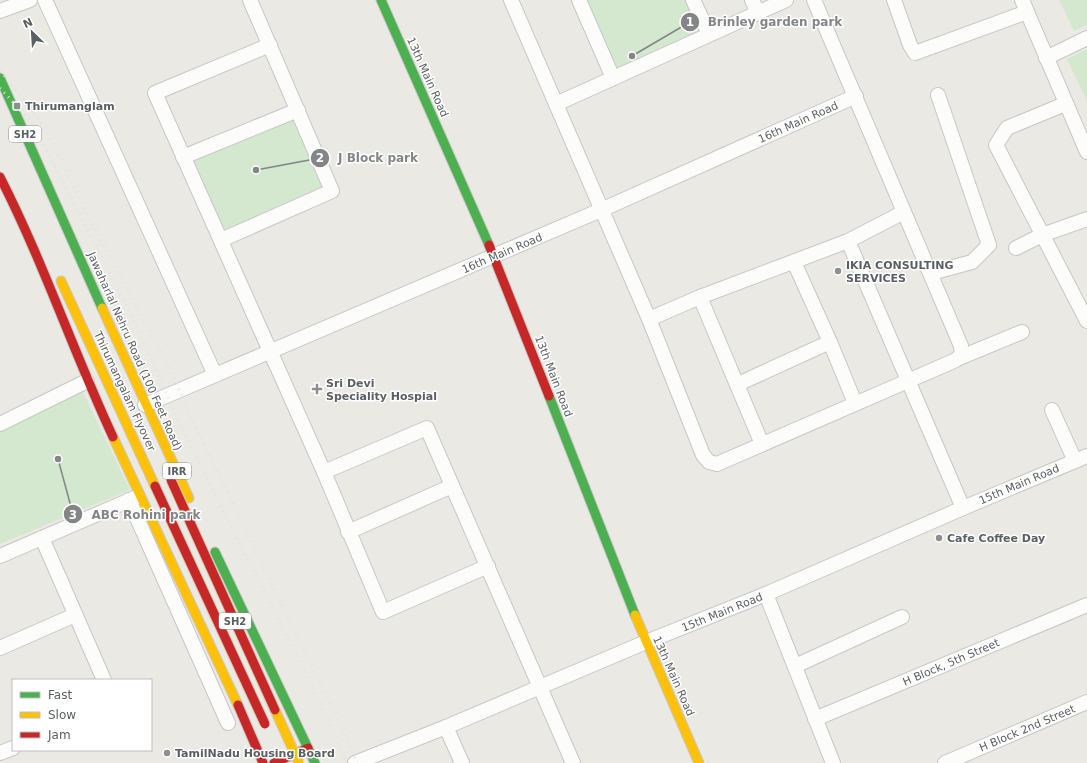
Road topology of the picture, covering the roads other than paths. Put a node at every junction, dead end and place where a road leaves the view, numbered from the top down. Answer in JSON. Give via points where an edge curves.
{"nodes":[{"id":1,"x":30,"y":0,"type":"edge"},
{"id":2,"x":45,"y":0,"type":"edge"},
{"id":3,"x":250,"y":0,"type":"edge"},
{"id":4,"x":381,"y":0,"type":"edge"},
{"id":5,"x":511,"y":0,"type":"edge"},
{"id":6,"x":579,"y":0,"type":"edge"},
{"id":7,"x":693,"y":0,"type":"edge"},
{"id":8,"x":786,"y":0,"type":"edge"},
{"id":9,"x":814,"y":0,"type":"edge"},
{"id":10,"x":894,"y":0,"type":"edge"},
{"id":11,"x":755,"y":6,"type":"edge"},
{"id":12,"x":1025,"y":6,"type":"edge"},
{"id":13,"x":0,"y":11,"type":"edge"},
{"id":14,"x":709,"y":34,"type":"junction"},
{"id":15,"x":1087,"y":38,"type":"edge"},
{"id":16,"x":270,"y":45,"type":"junction"},
{"id":17,"x":1046,"y":58,"type":"junction"},
{"id":18,"x":0,"y":78,"type":"edge"},
{"id":19,"x":613,"y":78,"type":"junction"},
{"id":20,"x":938,"y":95,"type":"dead end"},
{"id":21,"x":856,"y":96,"type":"junction"},
{"id":22,"x":556,"y":104,"type":"junction"},
{"id":23,"x":1065,"y":104,"type":"junction"},
{"id":24,"x":298,"y":110,"type":"junction"},
{"id":25,"x":1082,"y":129,"type":"edge"},
{"id":26,"x":1087,"y":152,"type":"edge"},
{"id":27,"x":183,"y":157,"type":"junction"},
{"id":28,"x":0,"y":177,"type":"edge"},
{"id":29,"x":51,"y":191,"type":"junction"},
{"id":30,"x":4,"y":193,"type":"edge"},
{"id":31,"x":17,"y":210,"type":"junction"},
{"id":32,"x":600,"y":210,"type":"junction"},
{"id":33,"x":904,"y":212,"type":"junction"},
{"id":34,"x":1087,"y":219,"type":"edge"},
{"id":35,"x":53,"y":222,"type":"dead end"},
{"id":36,"x":34,"y":224,"type":"dead end"},
{"id":37,"x":1042,"y":235,"type":"junction"},
{"id":38,"x":60,"y":237,"type":"dead end"},
{"id":39,"x":221,"y":240,"type":"junction"},
{"id":40,"x":848,"y":241,"type":"junction"},
{"id":41,"x":1016,"y":248,"type":"dead end"},
{"id":42,"x":494,"y":256,"type":"junction"},
{"id":43,"x":794,"y":262,"type":"junction"},
{"id":44,"x":927,"y":267,"type":"junction"},
{"id":45,"x":56,"y":271,"type":"dead end"},
{"id":46,"x":700,"y":297,"type":"junction"},
{"id":47,"x":649,"y":320,"type":"junction"},
{"id":48,"x":1087,"y":321,"type":"edge"},
{"id":49,"x":1022,"y":332,"type":"dead end"},
{"id":50,"x":830,"y":342,"type":"junction"},
{"id":51,"x":270,"y":352,"type":"junction"},
{"id":52,"x":959,"y":358,"type":"junction"},
{"id":53,"x":215,"y":375,"type":"junction"},
{"id":54,"x":908,"y":380,"type":"junction"},
{"id":55,"x":87,"y":381,"type":"junction"},
{"id":56,"x":738,"y":384,"type":"junction"},
{"id":57,"x":855,"y":404,"type":"junction"},
{"id":58,"x":145,"y":405,"type":"junction"},
{"id":59,"x":1052,"y":410,"type":"dead end"},
{"id":60,"x":0,"y":424,"type":"edge"},
{"id":61,"x":762,"y":444,"type":"junction"},
{"id":62,"x":1081,"y":458,"type":"edge"},
{"id":63,"x":324,"y":472,"type":"junction"},
{"id":64,"x":452,"y":486,"type":"junction"},
{"id":65,"x":134,"y":498,"type":"junction"},
{"id":66,"x":963,"y":508,"type":"junction"},
{"id":67,"x":196,"y":511,"type":"dead end"},
{"id":68,"x":348,"y":532,"type":"junction"},
{"id":69,"x":42,"y":538,"type":"junction"},
{"id":70,"x":212,"y":546,"type":"dead end"},
{"id":71,"x":0,"y":556,"type":"edge"},
{"id":72,"x":488,"y":566,"type":"junction"},
{"id":73,"x":766,"y":594,"type":"junction"},
{"id":74,"x":1087,"y":605,"type":"edge"},
{"id":75,"x":75,"y":615,"type":"junction"},
{"id":76,"x":902,"y":616,"type":"dead end"},
{"id":77,"x":646,"y":642,"type":"junction"},
{"id":78,"x":0,"y":648,"type":"edge"},
{"id":79,"x":266,"y":660,"type":"junction"},
{"id":80,"x":795,"y":666,"type":"junction"},
{"id":81,"x":225,"y":677,"type":"junction"},
{"id":82,"x":104,"y":679,"type":"edge"},
{"id":83,"x":541,"y":687,"type":"junction"},
{"id":84,"x":1087,"y":702,"type":"edge"},
{"id":85,"x":815,"y":719,"type":"junction"},
{"id":86,"x":228,"y":723,"type":"dead end"},
{"id":87,"x":446,"y":727,"type":"junction"},
{"id":88,"x":270,"y":735,"type":"dead end"},
{"id":89,"x":12,"y":748,"type":"edge"},
{"id":90,"x":308,"y":748,"type":"junction"},
{"id":91,"x":276,"y":749,"type":"dead end"},
{"id":92,"x":0,"y":753,"type":"edge"},
{"id":93,"x":263,"y":763,"type":"edge"},
{"id":94,"x":274,"y":763,"type":"edge"},
{"id":95,"x":283,"y":763,"type":"edge"},
{"id":96,"x":299,"y":763,"type":"edge"},
{"id":97,"x":315,"y":763,"type":"edge"},
{"id":98,"x":354,"y":763,"type":"edge"},
{"id":99,"x":462,"y":763,"type":"edge"},
{"id":100,"x":573,"y":763,"type":"edge"},
{"id":101,"x":699,"y":763,"type":"edge"},
{"id":102,"x":834,"y":763,"type":"edge"},
{"id":103,"x":945,"y":763,"type":"edge"}],
"edges":[{"from":1,"to":13,"type":"street"},
{"from":2,"to":53,"type":"street"},
{"from":3,"to":16,"type":"street"},
{"from":4,"to":42,"type":"main road","name":"13th Main Road"},
{"from":5,"to":22,"type":"street"},
{"from":6,"to":19,"type":"street"},
{"from":7,"to":14,"type":"street"},
{"from":8,"to":11,"type":"street"},
{"from":9,"to":21,"type":"street"},
{"from":10,"to":12,"type":"street","via":[[910,45],[916,53]]},
{"from":11,"to":14,"type":"street"},
{"from":12,"to":17,"type":"street"},
{"from":14,"to":19,"type":"street"},
{"from":15,"to":17,"type":"street"},
{"from":16,"to":24,"type":"street"},
{"from":16,"to":27,"type":"street","via":[[155,93]]},
{"from":17,"to":23,"type":"street"},
{"from":18,"to":29,"type":"main road","name":"Jawaharlal Nehru Road (100 Feet Road)","number":"SH2"},
{"from":19,"to":22,"type":"street"},
{"from":20,"to":44,"type":"street","via":[[989,245],[972,262],[939,271]]},
{"from":21,"to":32,"type":"street","name":"16th Main Road"},
{"from":21,"to":33,"type":"street"},
{"from":22,"to":32,"type":"street"},
{"from":23,"to":25,"type":"street"},
{"from":23,"to":37,"type":"street","via":[[1007,128],[996,145]]},
{"from":24,"to":27,"type":"street"},
{"from":24,"to":39,"type":"street","via":[[332,191]]},
{"from":25,"to":26,"type":"street"},
{"from":27,"to":39,"type":"street"},
{"from":28,"to":30,"type":"main road"},
{"from":29,"to":35,"type":"main road","number":"SH2"},
{"from":29,"to":58,"type":"main road","name":"Jawaharlal Nehru Road (100 Feet Road)","number":"IRR"},
{"from":30,"to":31,"type":"main road"},
{"from":31,"to":36,"type":"main road"},
{"from":31,"to":55,"type":"main road"},
{"from":32,"to":42,"type":"street","name":"16th Main Road"},
{"from":32,"to":47,"type":"street"},
{"from":33,"to":40,"type":"street"},
{"from":33,"to":44,"type":"street"},
{"from":34,"to":37,"type":"street"},
{"from":37,"to":41,"type":"street"},
{"from":37,"to":48,"type":"street"},
{"from":38,"to":96,"type":"main road","name":"Thirumangalam Flyover","number":"SH2","bridge":true},
{"from":39,"to":51,"type":"street"},
{"from":40,"to":43,"type":"street"},
{"from":40,"to":54,"type":"street"},
{"from":42,"to":51,"type":"street","name":"16th Main Road"},
{"from":42,"to":77,"type":"main road","name":"13th Main Road"},
{"from":43,"to":46,"type":"street"},
{"from":43,"to":50,"type":"street"},
{"from":44,"to":52,"type":"street","via":[[961,346],[962,354]]},
{"from":45,"to":88,"type":"main road","name":"Thirumangalam Flyover","number":"SH2","bridge":true},
{"from":46,"to":47,"type":"street"},
{"from":46,"to":56,"type":"street"},
{"from":47,"to":61,"type":"street","via":[[705,459],[717,464]]},
{"from":49,"to":52,"type":"street"},
{"from":50,"to":56,"type":"street"},
{"from":50,"to":57,"type":"street"},
{"from":51,"to":53,"type":"street","name":"16th Main Road"},
{"from":51,"to":63,"type":"street"},
{"from":52,"to":54,"type":"street"},
{"from":53,"to":58,"type":"street","name":"16th Main Road"},
{"from":54,"to":57,"type":"street"},
{"from":54,"to":66,"type":"street"},
{"from":55,"to":60,"type":"street"},
{"from":55,"to":65,"type":"main road"},
{"from":56,"to":61,"type":"street"},
{"from":57,"to":61,"type":"street"},
{"from":58,"to":67,"type":"main road","name":"Jawaharlal Nehru Road (100 Feet Road)","number":"IRR"},
{"from":59,"to":62,"type":"street"},
{"from":62,"to":66,"type":"street","name":"15th Main Road"},
{"from":63,"to":64,"type":"street","via":[[427,428]]},
{"from":63,"to":68,"type":"street"},
{"from":64,"to":68,"type":"street"},
{"from":64,"to":72,"type":"street"},
{"from":65,"to":69,"type":"street"},
{"from":65,"to":81,"type":"main road"},
{"from":65,"to":86,"type":"street"},
{"from":66,"to":73,"type":"street","name":"15th Main Road"},
{"from":68,"to":72,"type":"street","via":[[383,612]]},
{"from":69,"to":71,"type":"street"},
{"from":69,"to":75,"type":"street"},
{"from":70,"to":79,"type":"main road"},
{"from":72,"to":83,"type":"street"},
{"from":73,"to":77,"type":"street","name":"15th Main Road"},
{"from":73,"to":80,"type":"street"},
{"from":74,"to":85,"type":"street","name":"H Block, 5th Street"},
{"from":75,"to":78,"type":"street"},
{"from":75,"to":82,"type":"street"},
{"from":76,"to":80,"type":"street"},
{"from":77,"to":83,"type":"street","name":"15th Main Road"},
{"from":77,"to":101,"type":"main road","name":"13th Main Road"},
{"from":79,"to":81,"type":"main road"},
{"from":79,"to":90,"type":"main road"},
{"from":80,"to":85,"type":"street"},
{"from":81,"to":93,"type":"main road"},
{"from":83,"to":87,"type":"street","name":"15th Main Road"},
{"from":83,"to":100,"type":"street"},
{"from":84,"to":103,"type":"street","name":"H Block 2nd Street"},
{"from":85,"to":102,"type":"street"},
{"from":87,"to":98,"type":"street","name":"15th Main Road"},
{"from":87,"to":99,"type":"street"},
{"from":89,"to":92,"type":"street"},
{"from":90,"to":94,"type":"main road"},
{"from":90,"to":97,"type":"main road"},
{"from":91,"to":95,"type":"main road"}]}
